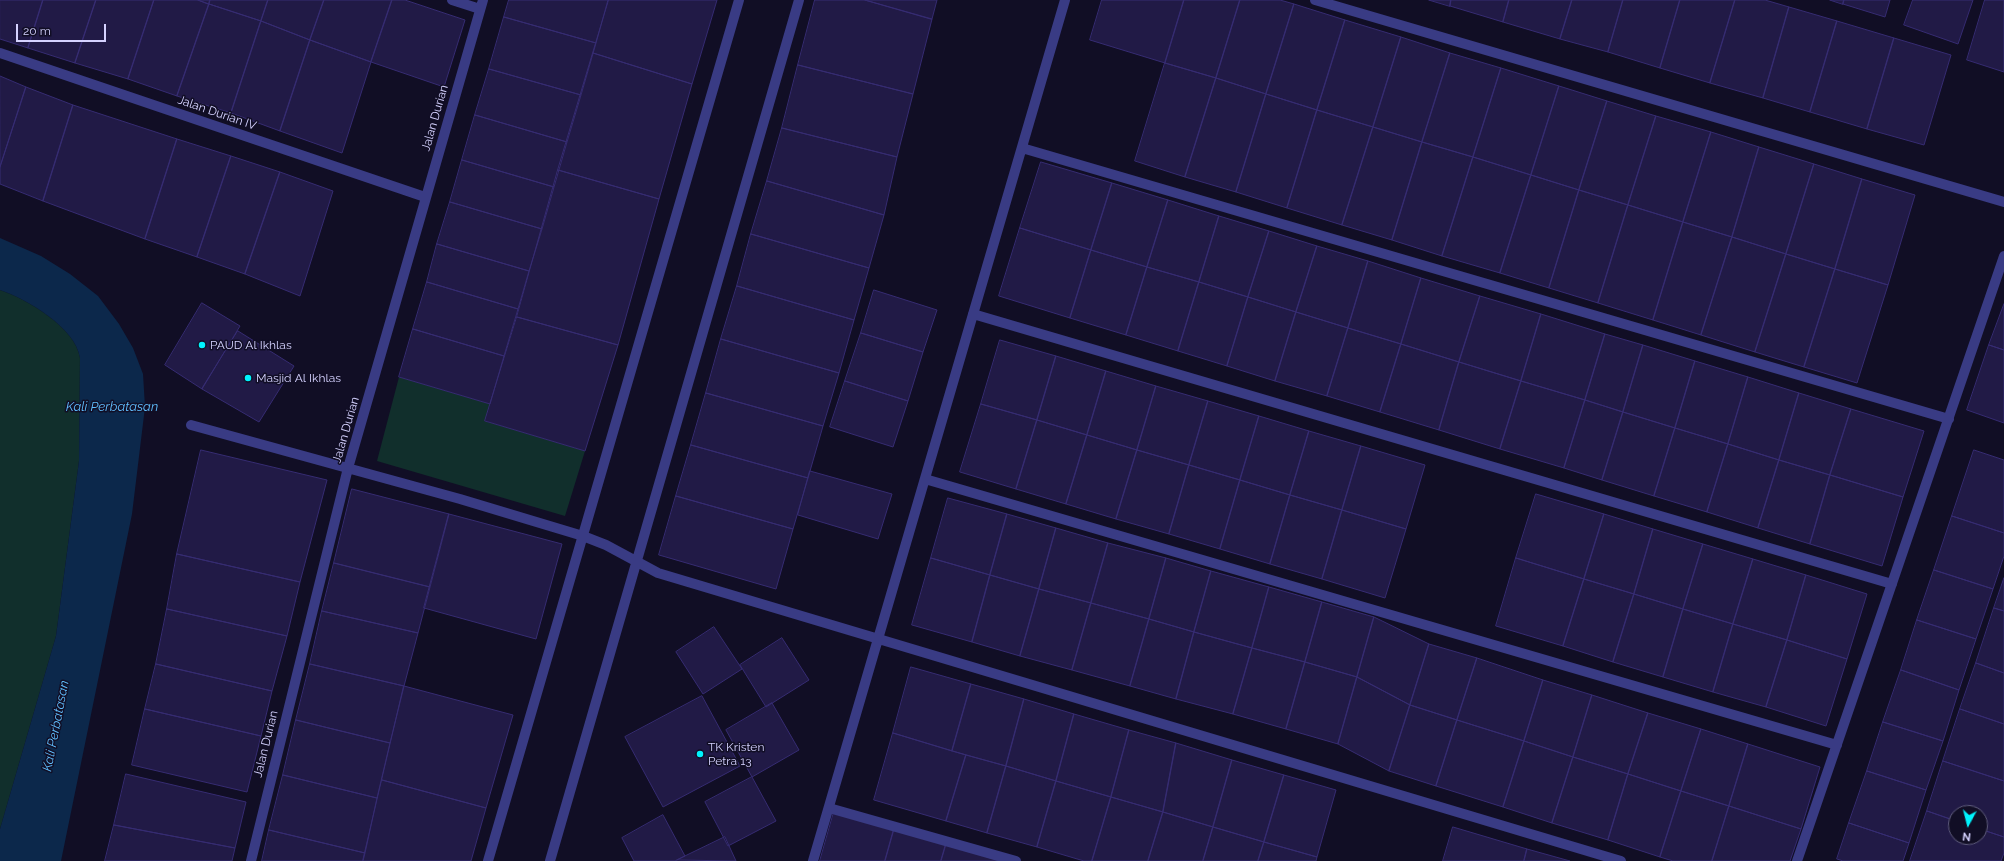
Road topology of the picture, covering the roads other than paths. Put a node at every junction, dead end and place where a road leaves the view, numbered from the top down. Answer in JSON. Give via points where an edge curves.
{"nodes":[{"id":1,"x":452,"y":0,"type":"edge"},
{"id":2,"x":739,"y":0,"type":"edge"},
{"id":3,"x":799,"y":0,"type":"edge"},
{"id":4,"x":1065,"y":0,"type":"edge"},
{"id":5,"x":1315,"y":0,"type":"edge"},
{"id":6,"x":481,"y":5,"type":"edge"},
{"id":7,"x":0,"y":53,"type":"edge"},
{"id":8,"x":1022,"y":148,"type":"junction"},
{"id":9,"x":425,"y":197,"type":"junction"},
{"id":10,"x":2004,"y":202,"type":"edge"},
{"id":11,"x":2004,"y":256,"type":"edge"},
{"id":12,"x":973,"y":314,"type":"junction"},
{"id":13,"x":1949,"y":419,"type":"junction"},
{"id":14,"x":191,"y":425,"type":"dead end"},
{"id":15,"x":348,"y":468,"type":"junction"},
{"id":16,"x":925,"y":479,"type":"junction"},
{"id":17,"x":583,"y":536,"type":"junction"},
{"id":18,"x":636,"y":562,"type":"junction"},
{"id":19,"x":1892,"y":584,"type":"junction"},
{"id":20,"x":878,"y":640,"type":"junction"},
{"id":21,"x":1837,"y":745,"type":"junction"},
{"id":22,"x":829,"y":808,"type":"junction"},
{"id":23,"x":251,"y":861,"type":"edge"},
{"id":24,"x":488,"y":861,"type":"edge"},
{"id":25,"x":550,"y":861,"type":"edge"},
{"id":26,"x":813,"y":861,"type":"edge"},
{"id":27,"x":1016,"y":861,"type":"edge"},
{"id":28,"x":1621,"y":861,"type":"edge"},
{"id":29,"x":1798,"y":861,"type":"edge"}],
"edges":[{"from":1,"to":6,"type":"street","name":"Jalan Durian"},
{"from":2,"to":17,"type":"street"},
{"from":3,"to":18,"type":"street"},
{"from":4,"to":8,"type":"street"},
{"from":5,"to":10,"type":"street"},
{"from":6,"to":9,"type":"street","name":"Jalan Durian"},
{"from":7,"to":9,"type":"street","name":"Jalan Durian IV"},
{"from":8,"to":12,"type":"street"},
{"from":8,"to":13,"type":"street"},
{"from":9,"to":15,"type":"street","name":"Jalan Durian"},
{"from":11,"to":13,"type":"street"},
{"from":12,"to":16,"type":"street"},
{"from":12,"to":19,"type":"street"},
{"from":13,"to":19,"type":"street"},
{"from":14,"to":15,"type":"street"},
{"from":15,"to":17,"type":"street"},
{"from":15,"to":23,"type":"street","name":"Jalan Durian"},
{"from":16,"to":20,"type":"street"},
{"from":16,"to":21,"type":"street"},
{"from":17,"to":18,"type":"street"},
{"from":17,"to":24,"type":"street"},
{"from":18,"to":20,"type":"street","via":[[658,573]]},
{"from":18,"to":25,"type":"street"},
{"from":19,"to":21,"type":"street"},
{"from":20,"to":22,"type":"street"},
{"from":20,"to":28,"type":"street"},
{"from":21,"to":29,"type":"street"},
{"from":22,"to":26,"type":"street"},
{"from":22,"to":27,"type":"street"}]}
